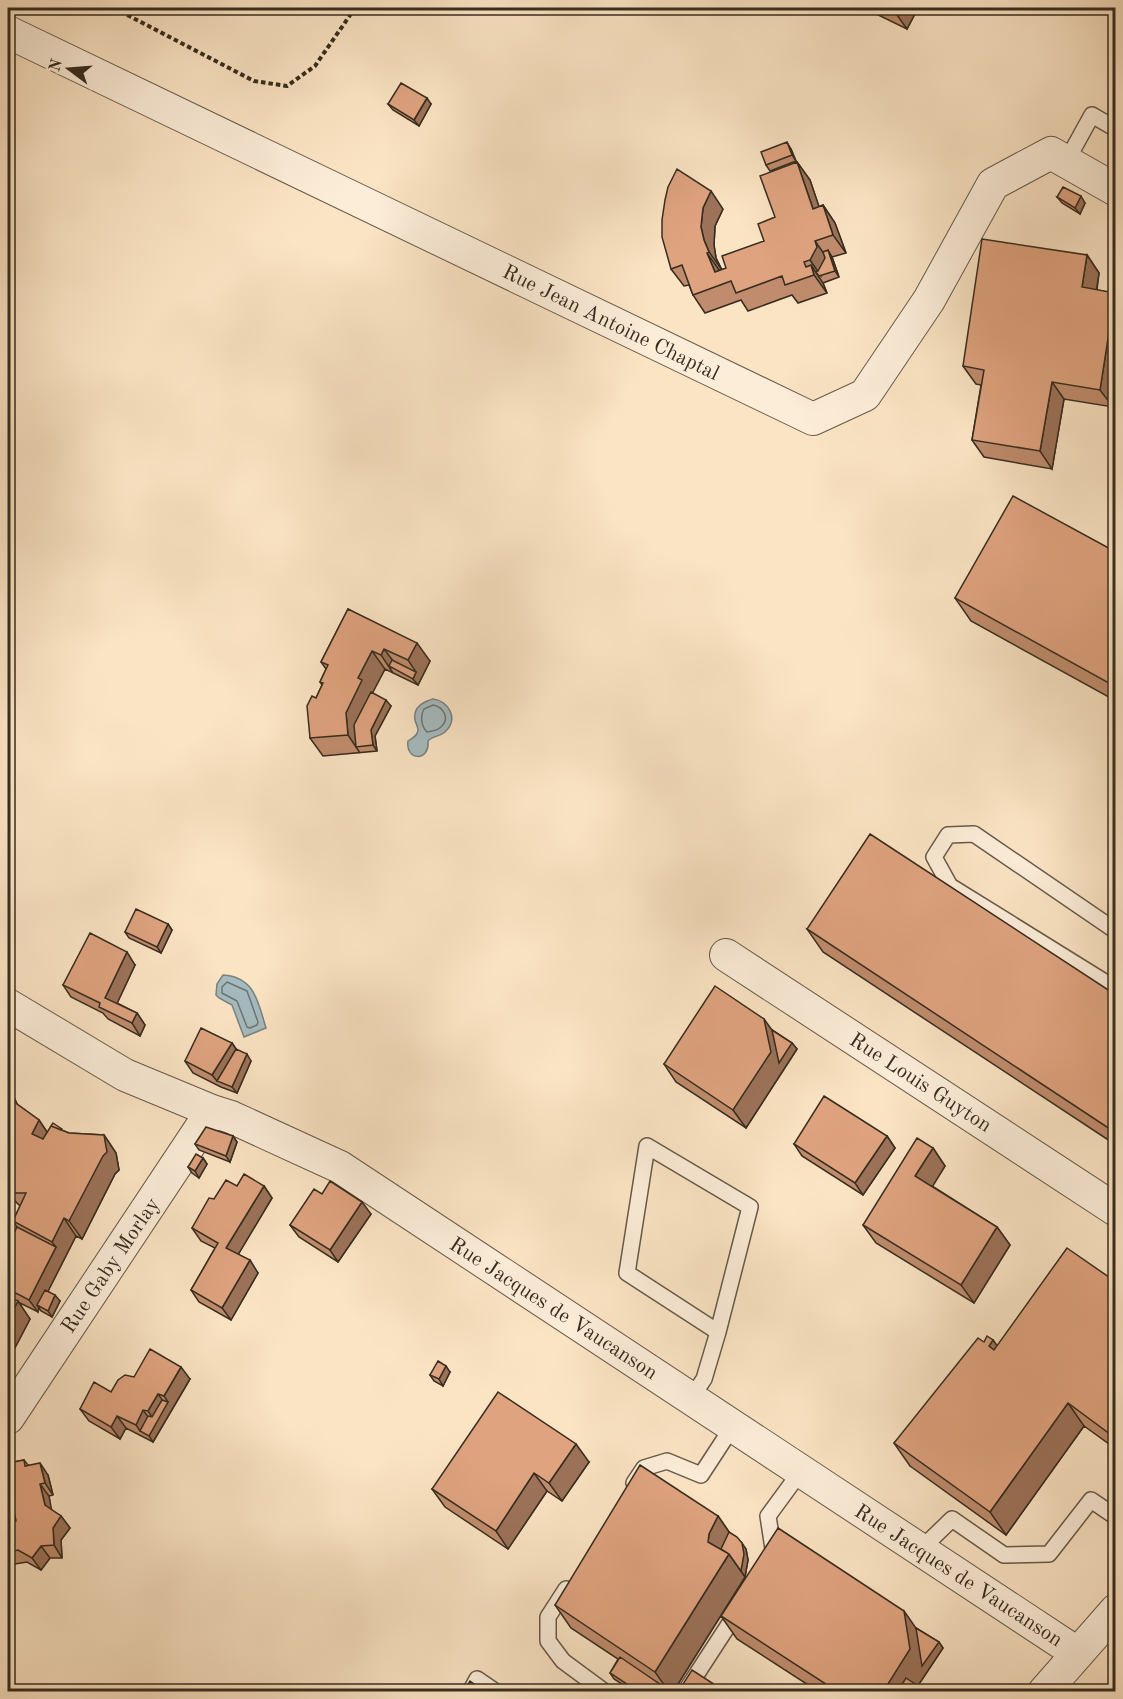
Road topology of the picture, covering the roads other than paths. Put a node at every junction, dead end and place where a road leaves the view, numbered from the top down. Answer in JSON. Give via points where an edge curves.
{"nodes":[{"id":1,"x":8,"y":32,"type":"edge"},
{"id":2,"x":1116,"y":129,"type":"edge"},
{"id":3,"x":1066,"y":162,"type":"junction"},
{"id":4,"x":1116,"y":190,"type":"edge"},
{"id":5,"x":1116,"y":931,"type":"edge"},
{"id":6,"x":726,"y":955,"type":"dead end"},
{"id":7,"x":1116,"y":990,"type":"edge"},
{"id":8,"x":8,"y":1005,"type":"edge"},
{"id":9,"x":212,"y":1112,"type":"junction"},
{"id":10,"x":1116,"y":1210,"type":"edge"},
{"id":11,"x":718,"y":1332,"type":"junction"},
{"id":12,"x":691,"y":1398,"type":"junction"},
{"id":13,"x":8,"y":1418,"type":"edge"},
{"id":14,"x":733,"y":1426,"type":"junction"},
{"id":15,"x":801,"y":1471,"type":"junction"},
{"id":16,"x":625,"y":1497,"type":"edge"},
{"id":17,"x":1116,"y":1517,"type":"edge"},
{"id":18,"x":920,"y":1550,"type":"junction"},
{"id":19,"x":761,"y":1574,"type":"edge"},
{"id":20,"x":574,"y":1577,"type":"edge"},
{"id":21,"x":748,"y":1594,"type":"edge"},
{"id":22,"x":1116,"y":1610,"type":"edge"},
{"id":23,"x":1077,"y":1653,"type":"junction"},
{"id":24,"x":470,"y":1692,"type":"edge"},
{"id":25,"x":496,"y":1692,"type":"edge"},
{"id":26,"x":605,"y":1692,"type":"edge"},
{"id":27,"x":685,"y":1692,"type":"edge"},
{"id":28,"x":1044,"y":1692,"type":"edge"}],
"edges":[{"from":1,"to":3,"type":"street","name":"Rue Jean Antoine Chaptal","via":[[813,419],[865,395],[929,300],[993,183],[1051,153]]},
{"from":2,"to":3,"type":"lane","via":[[1092,115]]},
{"from":3,"to":4,"type":"street","name":"Rue Jean Antoine Chaptal"},
{"from":5,"to":7,"type":"lane","via":[[974,834],[948,835],[934,857],[950,886]]},
{"from":6,"to":10,"type":"street","name":"Rue Louis Guyton"},
{"from":8,"to":9,"type":"street","name":"Rue Jacques de Vaucanson","via":[[125,1076]]},
{"from":9,"to":12,"type":"street","name":"Rue Jacques de Vaucanson","via":[[340,1167]]},
{"from":9,"to":13,"type":"street","name":"Rue Gaby Morlay"},
{"from":11,"to":11,"type":"lane","via":[[750,1207],[647,1146],[627,1273]]},
{"from":11,"to":12,"type":"lane","via":[[704,1379]]},
{"from":12,"to":14,"type":"street","name":"Rue Jacques de Vaucanson"},
{"from":14,"to":15,"type":"street","name":"Rue Jacques de Vaucanson"},
{"from":14,"to":16,"type":"lane","via":[[700,1475],[667,1461],[659,1463],[644,1468]]},
{"from":15,"to":18,"type":"street","name":"Rue Jacques de Vaucanson"},
{"from":15,"to":19,"type":"lane","via":[[768,1516],[774,1555]]},
{"from":17,"to":18,"type":"lane","via":[[1091,1500],[1049,1554],[1004,1555],[952,1519]]},
{"from":18,"to":23,"type":"street","name":"Rue Jacques de Vaucanson"},
{"from":20,"to":26,"type":"lane","via":[[548,1617],[548,1641],[563,1661]]},
{"from":21,"to":27,"type":"lane"},
{"from":22,"to":23,"type":"street"},
{"from":23,"to":28,"type":"street"},
{"from":24,"to":25,"type":"lane","via":[[477,1679]]}]}
